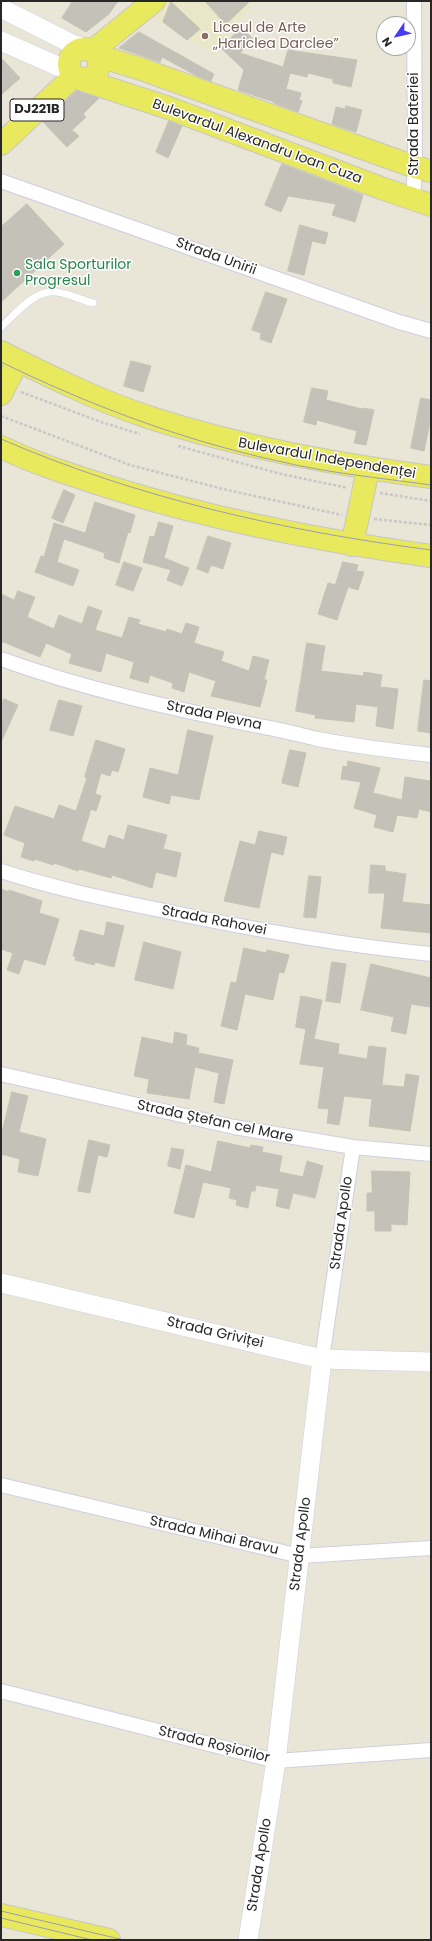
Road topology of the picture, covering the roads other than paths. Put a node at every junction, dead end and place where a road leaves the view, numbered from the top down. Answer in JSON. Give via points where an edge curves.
{"nodes":[{"id":1,"x":154,"y":1,"type":"edge"},
{"id":2,"x":414,"y":1,"type":"edge"},
{"id":3,"x":1,"y":8,"type":"edge"},
{"id":4,"x":1,"y":41,"type":"edge"},
{"id":5,"x":92,"y":52,"type":"junction"},
{"id":6,"x":76,"y":76,"type":"junction"},
{"id":7,"x":1,"y":144,"type":"edge"},
{"id":8,"x":423,"y":169,"type":"edge"},
{"id":9,"x":1,"y":181,"type":"edge"},
{"id":10,"x":422,"y":202,"type":"edge"},
{"id":11,"x":93,"y":303,"type":"dead end"},
{"id":12,"x":1,"y":327,"type":"edge"},
{"id":13,"x":431,"y":331,"type":"edge"},
{"id":14,"x":10,"y":357,"type":"edge"},
{"id":15,"x":1,"y":394,"type":"edge"},
{"id":16,"x":1,"y":448,"type":"edge"},
{"id":17,"x":368,"y":469,"type":"junction"},
{"id":18,"x":431,"y":478,"type":"edge"},
{"id":19,"x":352,"y":545,"type":"junction"},
{"id":20,"x":431,"y":556,"type":"edge"},
{"id":21,"x":1,"y":660,"type":"edge"},
{"id":22,"x":431,"y":755,"type":"edge"},
{"id":23,"x":1,"y":871,"type":"edge"},
{"id":24,"x":431,"y":954,"type":"edge"},
{"id":25,"x":1,"y":1074,"type":"edge"},
{"id":26,"x":353,"y":1148,"type":"junction"},
{"id":27,"x":431,"y":1154,"type":"edge"},
{"id":28,"x":1,"y":1283,"type":"edge"},
{"id":29,"x":322,"y":1359,"type":"junction"},
{"id":30,"x":431,"y":1362,"type":"edge"},
{"id":31,"x":1,"y":1485,"type":"edge"},
{"id":32,"x":431,"y":1548,"type":"edge"},
{"id":33,"x":300,"y":1556,"type":"junction"},
{"id":34,"x":1,"y":1691,"type":"edge"},
{"id":35,"x":431,"y":1750,"type":"edge"},
{"id":36,"x":276,"y":1761,"type":"junction"},
{"id":37,"x":1,"y":1915,"type":"edge"},
{"id":38,"x":108,"y":1940,"type":"edge"},
{"id":39,"x":248,"y":1940,"type":"edge"}],
"edges":[{"from":1,"to":5,"type":"main road"},
{"from":2,"to":8,"type":"street","name":"Strada Bateriei"},
{"from":3,"to":5,"type":"main road","name":"Bulevardul Alexandru Ioan Cuza"},
{"from":4,"to":6,"type":"main road","name":"Bulevardul Alexandru Ioan Cuza"},
{"from":5,"to":6,"type":"main road","number":"DJ221B","via":[[99,64],[98,69],[92,77]]},
{"from":5,"to":8,"type":"main road","name":"Bulevardul Alexandru Ioan Cuza"},
{"from":6,"to":7,"type":"main road","number":"DJ221B"},
{"from":6,"to":10,"type":"main road","name":"Bulevardul Alexandru Ioan Cuza","via":[[176,110]]},
{"from":8,"to":10,"type":"street","name":"Strada Bateriei"},
{"from":9,"to":13,"type":"street","name":"Strada Unirii","via":[[399,322]]},
{"from":11,"to":12,"type":"lane","via":[[57,292],[43,293]]},
{"from":14,"to":15,"type":"main road"},
{"from":14,"to":17,"type":"main road","name":"Bulevardul Independenței","via":[[98,398],[203,434],[282,454]]},
{"from":16,"to":19,"type":"main road","via":[[40,465],[158,502],[223,519]]},
{"from":17,"to":18,"type":"main road","name":"Bulevardul Independenței"},
{"from":17,"to":19,"type":"main road"},
{"from":19,"to":20,"type":"main road"},
{"from":21,"to":22,"type":"street","name":"Strada Plevna","via":[[110,694],[318,739]]},
{"from":23,"to":24,"type":"street","name":"Strada Rahovei","via":[[94,896],[249,929],[341,944]]},
{"from":25,"to":26,"type":"street","name":"Strada Ștefan cel Mare","via":[[234,1128]]},
{"from":26,"to":27,"type":"street","name":"Strada Ștefan cel Mare"},
{"from":26,"to":29,"type":"street","name":"Strada Apollo"},
{"from":28,"to":29,"type":"main road","name":"Strada Griviței"},
{"from":29,"to":30,"type":"main road","name":"Strada Griviței"},
{"from":29,"to":33,"type":"main road","name":"Strada Apollo"},
{"from":31,"to":33,"type":"street","name":"Strada Mihai Bravu"},
{"from":32,"to":33,"type":"street","name":"Strada Mihai Bravu"},
{"from":33,"to":36,"type":"main road","name":"Strada Apollo"},
{"from":34,"to":36,"type":"street","name":"Strada Roșiorilor"},
{"from":35,"to":36,"type":"street","name":"Strada Roșiorilor"},
{"from":36,"to":39,"type":"main road","name":"Strada Apollo"},
{"from":37,"to":38,"type":"main road"}]}
